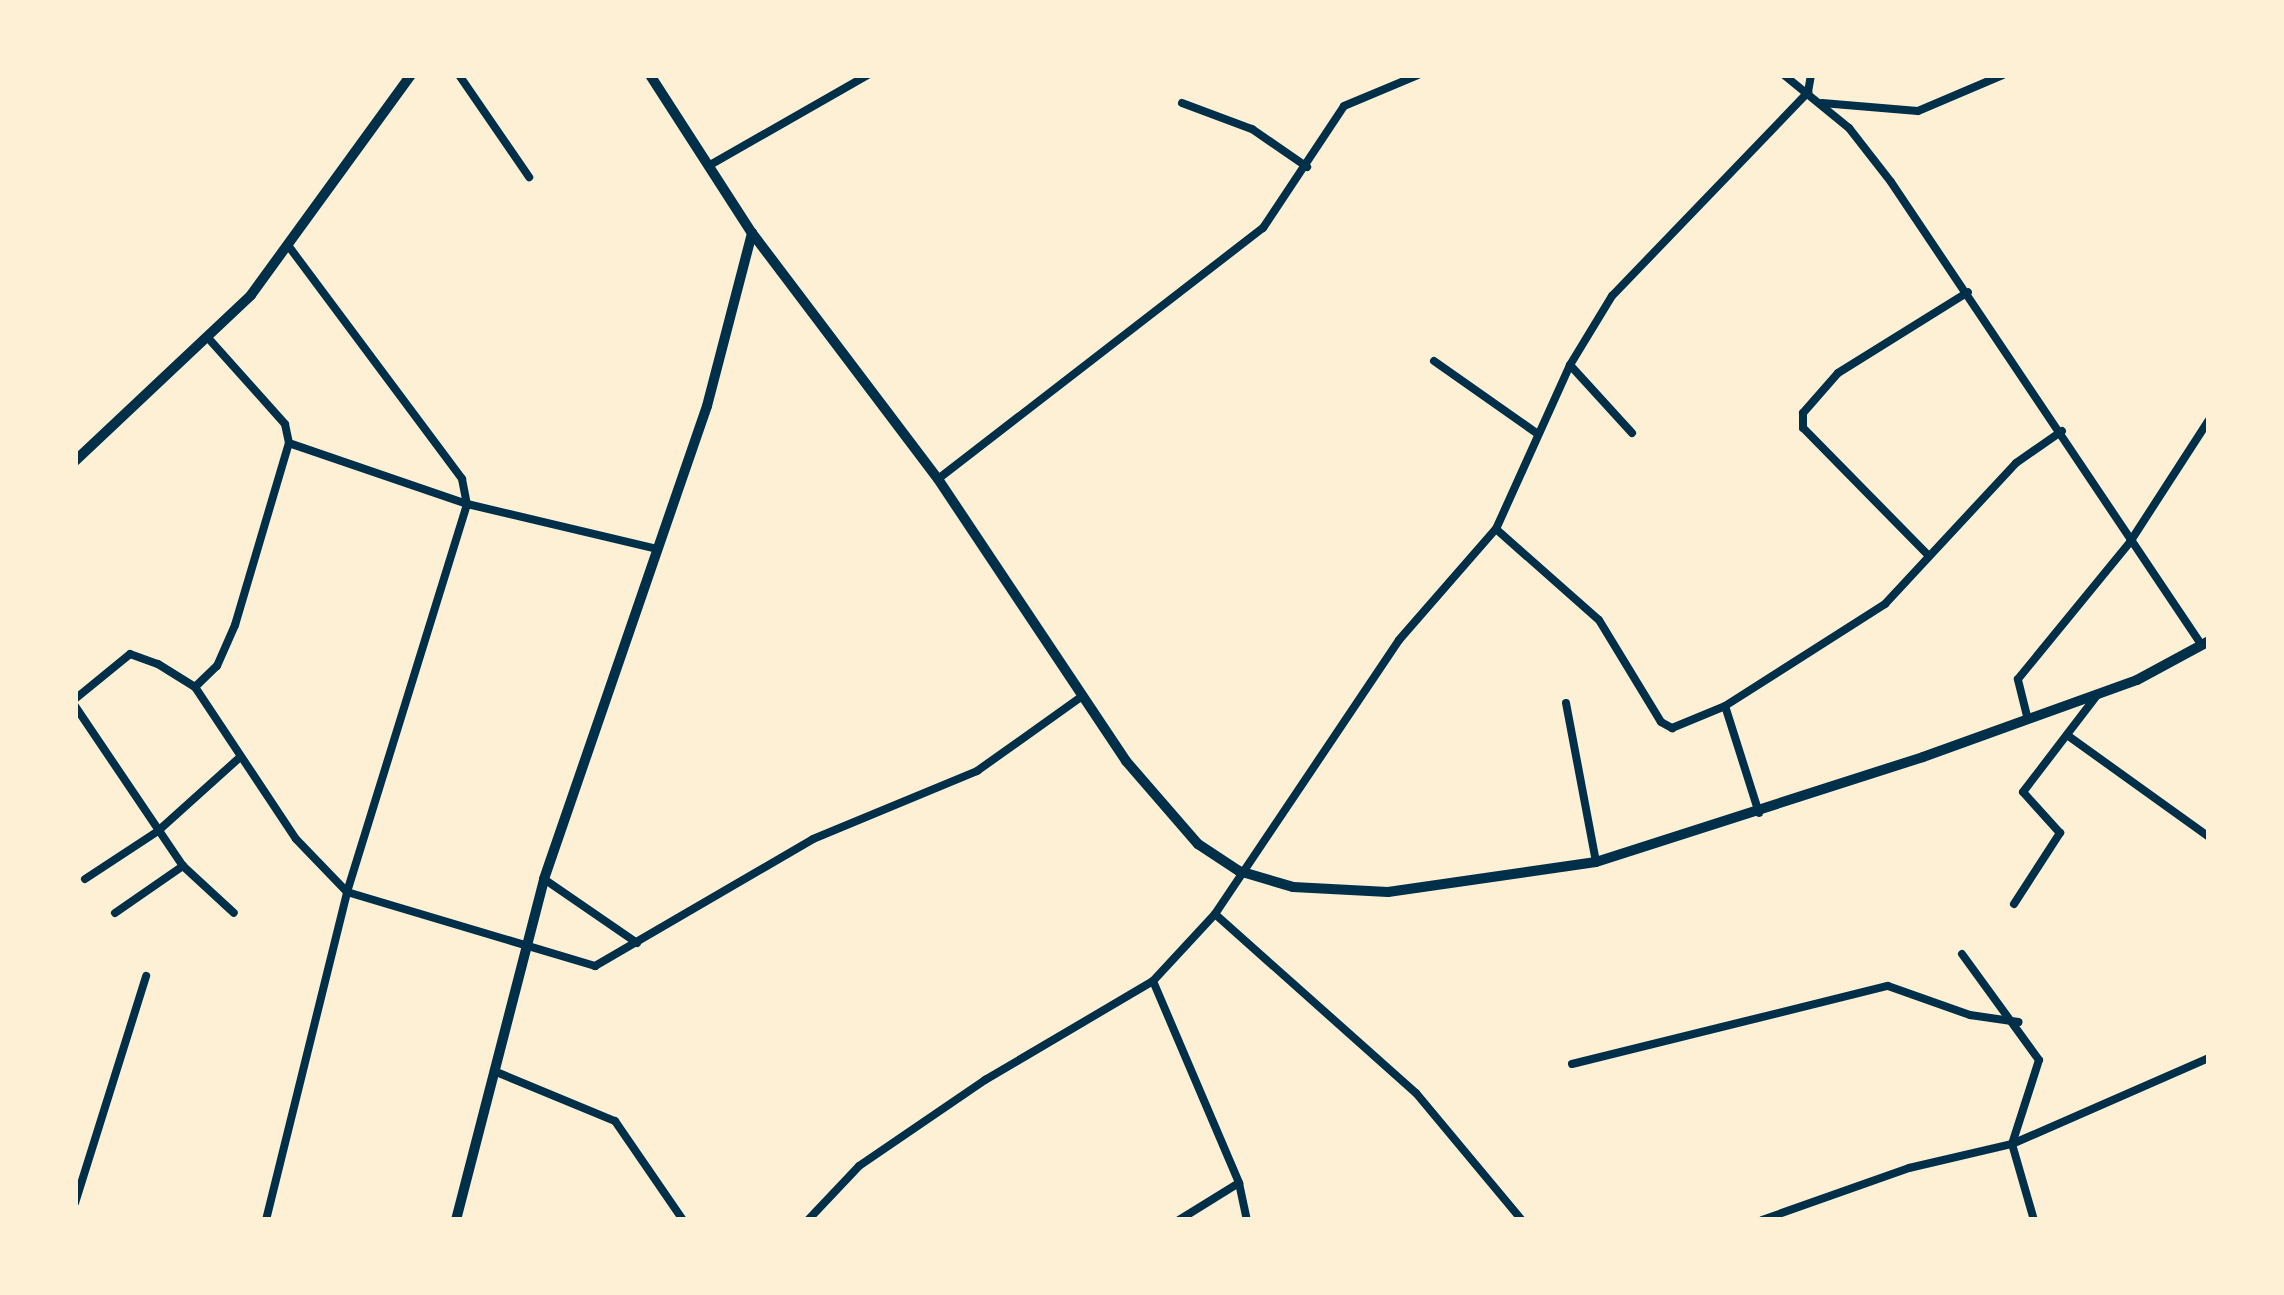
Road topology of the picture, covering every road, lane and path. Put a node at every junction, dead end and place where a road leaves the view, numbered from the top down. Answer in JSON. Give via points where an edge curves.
{"nodes":[{"id":1,"x":411,"y":75,"type":"edge"},
{"id":2,"x":458,"y":75,"type":"edge"},
{"id":3,"x":650,"y":75,"type":"edge"},
{"id":4,"x":868,"y":75,"type":"edge"},
{"id":5,"x":1418,"y":75,"type":"edge"},
{"id":6,"x":1784,"y":75,"type":"edge"},
{"id":7,"x":1811,"y":75,"type":"edge"},
{"id":8,"x":2003,"y":75,"type":"edge"},
{"id":9,"x":1808,"y":92,"type":"junction"},
{"id":10,"x":1821,"y":103,"type":"junction"},
{"id":11,"x":1182,"y":104,"type":"dead end"},
{"id":12,"x":710,"y":165,"type":"junction"},
{"id":13,"x":1307,"y":167,"type":"junction"},
{"id":14,"x":529,"y":177,"type":"dead end"},
{"id":15,"x":752,"y":233,"type":"junction"},
{"id":16,"x":290,"y":248,"type":"junction"},
{"id":17,"x":1968,"y":292,"type":"junction"},
{"id":18,"x":211,"y":340,"type":"junction"},
{"id":19,"x":1434,"y":361,"type":"dead end"},
{"id":20,"x":1570,"y":365,"type":"junction"},
{"id":21,"x":2209,"y":420,"type":"edge"},
{"id":22,"x":2062,"y":431,"type":"junction"},
{"id":23,"x":1632,"y":433,"type":"dead end"},
{"id":24,"x":1538,"y":434,"type":"junction"},
{"id":25,"x":289,"y":443,"type":"junction"},
{"id":26,"x":75,"y":461,"type":"edge"},
{"id":27,"x":938,"y":479,"type":"junction"},
{"id":28,"x":466,"y":504,"type":"junction"},
{"id":29,"x":1496,"y":529,"type":"junction"},
{"id":30,"x":2130,"y":542,"type":"junction"},
{"id":31,"x":657,"y":549,"type":"junction"},
{"id":32,"x":1928,"y":555,"type":"junction"},
{"id":33,"x":2205,"y":642,"type":"edge"},
{"id":34,"x":195,"y":687,"type":"junction"},
{"id":35,"x":2099,"y":693,"type":"junction"},
{"id":36,"x":1081,"y":697,"type":"junction"},
{"id":37,"x":75,"y":703,"type":"edge"},
{"id":38,"x":1566,"y":703,"type":"dead end"},
{"id":39,"x":1725,"y":706,"type":"junction"},
{"id":40,"x":2027,"y":716,"type":"junction"},
{"id":41,"x":2067,"y":735,"type":"junction"},
{"id":42,"x":238,"y":759,"type":"junction"},
{"id":43,"x":1759,"y":812,"type":"junction"},
{"id":44,"x":158,"y":830,"type":"junction"},
{"id":45,"x":2209,"y":837,"type":"edge"},
{"id":46,"x":1595,"y":862,"type":"junction"},
{"id":47,"x":183,"y":866,"type":"junction"},
{"id":48,"x":1239,"y":871,"type":"junction"},
{"id":49,"x":85,"y":879,"type":"dead end"},
{"id":50,"x":544,"y":879,"type":"junction"},
{"id":51,"x":347,"y":892,"type":"junction"},
{"id":52,"x":2014,"y":904,"type":"dead end"},
{"id":53,"x":115,"y":913,"type":"dead end"},
{"id":54,"x":234,"y":913,"type":"dead end"},
{"id":55,"x":1215,"y":914,"type":"junction"},
{"id":56,"x":526,"y":942,"type":"junction"},
{"id":57,"x":637,"y":944,"type":"junction"},
{"id":58,"x":1962,"y":954,"type":"dead end"},
{"id":59,"x":146,"y":976,"type":"dead end"},
{"id":60,"x":1154,"y":981,"type":"junction"},
{"id":61,"x":2018,"y":1022,"type":"junction"},
{"id":62,"x":2209,"y":1058,"type":"edge"},
{"id":63,"x":1572,"y":1064,"type":"dead end"},
{"id":64,"x":494,"y":1071,"type":"junction"},
{"id":65,"x":2012,"y":1144,"type":"junction"},
{"id":66,"x":1239,"y":1183,"type":"junction"},
{"id":67,"x":75,"y":1203,"type":"edge"},
{"id":68,"x":1788,"y":1209,"type":"junction"},
{"id":69,"x":266,"y":1220,"type":"edge"},
{"id":70,"x":456,"y":1220,"type":"edge"},
{"id":71,"x":683,"y":1220,"type":"edge"},
{"id":72,"x":808,"y":1220,"type":"edge"},
{"id":73,"x":1179,"y":1220,"type":"edge"},
{"id":74,"x":1247,"y":1220,"type":"edge"},
{"id":75,"x":1522,"y":1220,"type":"edge"},
{"id":76,"x":1762,"y":1220,"type":"edge"},
{"id":77,"x":1793,"y":1220,"type":"edge"},
{"id":78,"x":2034,"y":1220,"type":"edge"}],
"edges":[{"from":1,"to":16,"type":"main road"},
{"from":2,"to":14,"type":"street"},
{"from":3,"to":12,"type":"main road"},
{"from":4,"to":12,"type":"street"},
{"from":5,"to":13,"type":"street","via":[[1344,106]]},
{"from":6,"to":9,"type":"street"},
{"from":7,"to":9,"type":"street"},
{"from":8,"to":10,"type":"street","via":[[1918,111]]},
{"from":9,"to":10,"type":"street"},
{"from":9,"to":20,"type":"street","via":[[1612,296]]},
{"from":10,"to":17,"type":"street","via":[[1891,182]]},
{"from":11,"to":13,"type":"street","via":[[1252,129]]},
{"from":12,"to":15,"type":"main road"},
{"from":13,"to":27,"type":"street","via":[[1263,228]]},
{"from":15,"to":27,"type":"main road"},
{"from":15,"to":31,"type":"main road","via":[[735,311]]},
{"from":16,"to":18,"type":"main road"},
{"from":16,"to":28,"type":"street","via":[[462,479]]},
{"from":17,"to":22,"type":"street"},
{"from":17,"to":32,"type":"street","via":[[1838,373],[1803,412],[1803,428]]},
{"from":18,"to":25,"type":"street","via":[[285,424]]},
{"from":18,"to":26,"type":"main road"},
{"from":19,"to":24,"type":"street"},
{"from":20,"to":23,"type":"street"},
{"from":20,"to":24,"type":"street"},
{"from":21,"to":30,"type":"street"},
{"from":22,"to":30,"type":"street"},
{"from":22,"to":32,"type":"street","via":[[2016,464]]},
{"from":24,"to":29,"type":"street"},
{"from":25,"to":28,"type":"street"},
{"from":25,"to":34,"type":"street","via":[[235,625],[217,666]]},
{"from":27,"to":36,"type":"main road"},
{"from":28,"to":31,"type":"street"},
{"from":28,"to":51,"type":"street"},
{"from":29,"to":39,"type":"street","via":[[1599,620],[1661,722],[1672,728]]},
{"from":29,"to":48,"type":"street","via":[[1399,640],[1346,730]]},
{"from":30,"to":33,"type":"street"},
{"from":30,"to":40,"type":"street","via":[[2018,679]]},
{"from":31,"to":50,"type":"main road"},
{"from":32,"to":39,"type":"street","via":[[1885,604],[1832,644]]},
{"from":33,"to":35,"type":"main road"},
{"from":34,"to":37,"type":"street","via":[[130,654]]},
{"from":34,"to":42,"type":"street"},
{"from":35,"to":40,"type":"main road"},
{"from":35,"to":41,"type":"street"},
{"from":36,"to":48,"type":"main road","via":[[1174,818]]},
{"from":36,"to":57,"type":"street","via":[[977,771],[814,839]]},
{"from":37,"to":44,"type":"street"},
{"from":38,"to":46,"type":"street"},
{"from":39,"to":43,"type":"street"},
{"from":40,"to":43,"type":"main road"},
{"from":41,"to":45,"type":"street"},
{"from":41,"to":52,"type":"street","via":[[2023,792],[2060,833]]},
{"from":42,"to":44,"type":"street"},
{"from":42,"to":51,"type":"street"},
{"from":43,"to":46,"type":"main road"},
{"from":44,"to":47,"type":"street"},
{"from":44,"to":49,"type":"street"},
{"from":46,"to":48,"type":"main road","via":[[1388,892],[1293,886]]},
{"from":47,"to":53,"type":"street"},
{"from":47,"to":54,"type":"street"},
{"from":48,"to":55,"type":"street"},
{"from":50,"to":56,"type":"main road"},
{"from":50,"to":57,"type":"street"},
{"from":51,"to":56,"type":"street"},
{"from":51,"to":69,"type":"street"},
{"from":55,"to":60,"type":"street"},
{"from":55,"to":75,"type":"street","via":[[1416,1093]]},
{"from":56,"to":57,"type":"street","via":[[595,966]]},
{"from":56,"to":64,"type":"main road"},
{"from":58,"to":61,"type":"street"},
{"from":59,"to":67,"type":"street"},
{"from":60,"to":66,"type":"street"},
{"from":60,"to":72,"type":"street","via":[[913,1129],[860,1166]]},
{"from":61,"to":63,"type":"street","via":[[1970,1015],[1888,986]]},
{"from":61,"to":65,"type":"street","via":[[2039,1060]]},
{"from":62,"to":65,"type":"street"},
{"from":64,"to":70,"type":"main road"},
{"from":64,"to":71,"type":"street","via":[[616,1121]]},
{"from":65,"to":68,"type":"street"},
{"from":65,"to":78,"type":"street"},
{"from":66,"to":73,"type":"street"},
{"from":66,"to":74,"type":"street"},
{"from":68,"to":76,"type":"street"},
{"from":68,"to":77,"type":"street"}]}
